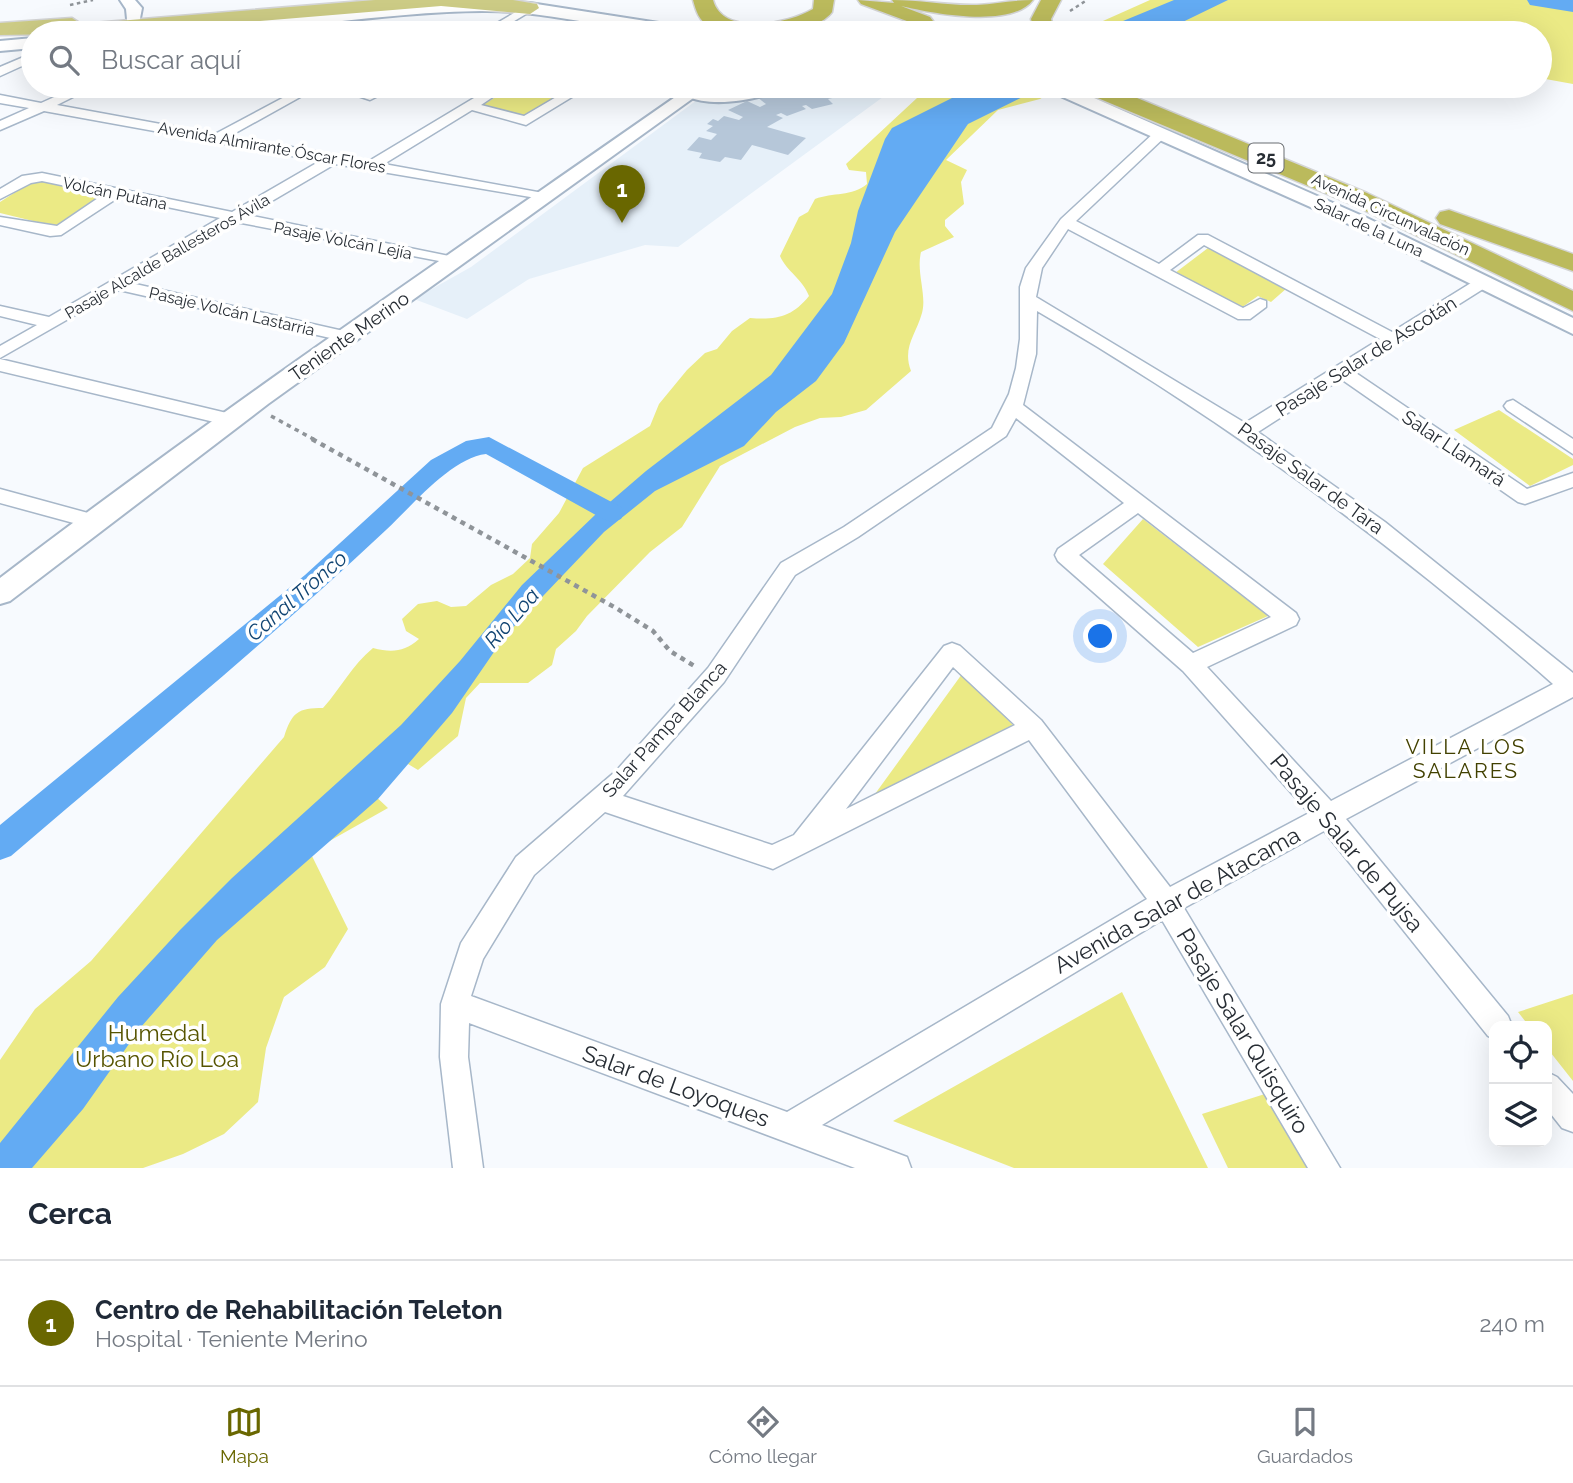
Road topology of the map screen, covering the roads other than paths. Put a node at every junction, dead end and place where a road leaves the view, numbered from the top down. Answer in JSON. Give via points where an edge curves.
{"nodes":[{"id":1,"x":366,"y":0,"type":"edge"},
{"id":2,"x":443,"y":0,"type":"edge"},
{"id":3,"x":703,"y":0,"type":"edge"},
{"id":4,"x":824,"y":0,"type":"edge"},
{"id":5,"x":868,"y":0,"type":"edge"},
{"id":6,"x":900,"y":0,"type":"edge"},
{"id":7,"x":1023,"y":0,"type":"edge"},
{"id":8,"x":1051,"y":0,"type":"edge"},
{"id":9,"x":438,"y":1,"type":"edge"},
{"id":10,"x":530,"y":8,"type":"junction"},
{"id":11,"x":136,"y":15,"type":"edge"},
{"id":12,"x":275,"y":15,"type":"junction"},
{"id":13,"x":333,"y":17,"type":"junction"},
{"id":14,"x":78,"y":21,"type":"edge"},
{"id":15,"x":107,"y":21,"type":"edge"},
{"id":16,"x":162,"y":21,"type":"edge"},
{"id":17,"x":259,"y":21,"type":"edge"},
{"id":18,"x":291,"y":21,"type":"edge"},
{"id":19,"x":324,"y":21,"type":"edge"},
{"id":20,"x":507,"y":21,"type":"edge"},
{"id":21,"x":599,"y":21,"type":"edge"},
{"id":22,"x":718,"y":21,"type":"edge"},
{"id":23,"x":808,"y":21,"type":"edge"},
{"id":24,"x":923,"y":21,"type":"edge"},
{"id":25,"x":953,"y":21,"type":"edge"},
{"id":26,"x":1043,"y":21,"type":"edge"},
{"id":27,"x":21,"y":27,"type":"edge"},
{"id":28,"x":0,"y":29,"type":"edge"},
{"id":29,"x":21,"y":35,"type":"edge"},
{"id":30,"x":0,"y":37,"type":"edge"},
{"id":31,"x":21,"y":44,"type":"edge"},
{"id":32,"x":0,"y":46,"type":"edge"},
{"id":33,"x":21,"y":62,"type":"edge"},
{"id":34,"x":0,"y":72,"type":"edge"},
{"id":35,"x":63,"y":98,"type":"edge"},
{"id":36,"x":292,"y":98,"type":"edge"},
{"id":37,"x":484,"y":98,"type":"edge"},
{"id":38,"x":564,"y":98,"type":"edge"},
{"id":39,"x":685,"y":98,"type":"edge"},
{"id":40,"x":707,"y":98,"type":"edge"},
{"id":41,"x":736,"y":98,"type":"edge"},
{"id":42,"x":741,"y":98,"type":"edge"},
{"id":43,"x":1096,"y":98,"type":"edge"},
{"id":44,"x":1104,"y":98,"type":"edge"},
{"id":45,"x":1155,"y":98,"type":"edge"},
{"id":46,"x":0,"y":99,"type":"edge"},
{"id":47,"x":730,"y":101,"type":"junction"},
{"id":48,"x":471,"y":106,"type":"junction"},
{"id":49,"x":43,"y":107,"type":"junction"},
{"id":50,"x":0,"y":126,"type":"edge"},
{"id":51,"x":1161,"y":134,"type":"junction"},
{"id":52,"x":219,"y":137,"type":"junction"},
{"id":53,"x":333,"y":159,"type":"junction"},
{"id":54,"x":371,"y":166,"type":"junction"},
{"id":55,"x":116,"y":193,"type":"junction"},
{"id":56,"x":0,"y":195,"type":"edge"},
{"id":57,"x":543,"y":197,"type":"junction"},
{"id":58,"x":1418,"y":208,"type":"junction"},
{"id":59,"x":233,"y":218,"type":"junction"},
{"id":60,"x":0,"y":220,"type":"edge"},
{"id":61,"x":1066,"y":222,"type":"junction"},
{"id":62,"x":1440,"y":235,"type":"junction"},
{"id":63,"x":454,"y":262,"type":"junction"},
{"id":64,"x":1573,"y":263,"type":"edge"},
{"id":65,"x":1158,"y":272,"type":"junction"},
{"id":66,"x":1485,"y":281,"type":"junction"},
{"id":67,"x":1573,"y":282,"type":"edge"},
{"id":68,"x":117,"y":285,"type":"junction"},
{"id":69,"x":1029,"y":300,"type":"junction"},
{"id":70,"x":1573,"y":302,"type":"edge"},
{"id":71,"x":1260,"y":304,"type":"dead end"},
{"id":72,"x":0,"y":311,"type":"edge"},
{"id":73,"x":1544,"y":312,"type":"junction"},
{"id":74,"x":51,"y":323,"type":"junction"},
{"id":75,"x":1573,"y":327,"type":"edge"},
{"id":76,"x":348,"y":337,"type":"junction"},
{"id":77,"x":1392,"y":340,"type":"junction"},
{"id":78,"x":0,"y":353,"type":"edge"},
{"id":79,"x":0,"y":365,"type":"edge"},
{"id":80,"x":1341,"y":371,"type":"junction"},
{"id":81,"x":1513,"y":406,"type":"dead end"},
{"id":82,"x":1015,"y":408,"type":"junction"},
{"id":83,"x":231,"y":420,"type":"junction"},
{"id":84,"x":1247,"y":430,"type":"junction"},
{"id":85,"x":1573,"y":448,"type":"edge"},
{"id":86,"x":1573,"y":480,"type":"edge"},
{"id":87,"x":0,"y":496,"type":"edge"},
{"id":88,"x":1138,"y":503,"type":"junction"},
{"id":89,"x":92,"y":521,"type":"junction"},
{"id":90,"x":0,"y":593,"type":"edge"},
{"id":91,"x":1191,"y":664,"type":"junction"},
{"id":92,"x":1572,"y":685,"type":"edge"},
{"id":93,"x":1033,"y":727,"type":"junction"},
{"id":94,"x":601,"y":800,"type":"junction"},
{"id":95,"x":1328,"y":816,"type":"junction"},
{"id":96,"x":803,"y":843,"type":"junction"},
{"id":97,"x":1166,"y":903,"type":"junction"},
{"id":98,"x":455,"y":1004,"type":"junction"},
{"id":99,"x":1493,"y":1021,"type":"edge"},
{"id":100,"x":1552,"y":1093,"type":"edge"},
{"id":101,"x":1573,"y":1117,"type":"edge"},
{"id":102,"x":789,"y":1128,"type":"junction"},
{"id":103,"x":468,"y":1168,"type":"edge"},
{"id":104,"x":896,"y":1168,"type":"edge"},
{"id":105,"x":1325,"y":1168,"type":"edge"}],
"edges":[{"from":1,"to":11,"type":"main road"},
{"from":2,"to":9,"type":"main road"},
{"from":3,"to":22,"type":"highway","via":[[705,11]]},
{"from":4,"to":23,"type":"highway","via":[[822,12]]},
{"from":5,"to":24,"type":"highway"},
{"from":6,"to":7,"type":"highway","via":[[972,11]]},
{"from":6,"to":25,"type":"highway"},
{"from":8,"to":26,"type":"highway"},
{"from":9,"to":10,"type":"main road"},
{"from":9,"to":12,"type":"main road"},
{"from":10,"to":13,"type":"street","via":[[440,8]]},
{"from":10,"to":20,"type":"street"},
{"from":10,"to":21,"type":"street"},
{"from":11,"to":12,"type":"main road"},
{"from":11,"to":14,"type":"main road"},
{"from":11,"to":15,"type":"main road"},
{"from":11,"to":16,"type":"street"},
{"from":12,"to":17,"type":"main road"},
{"from":13,"to":18,"type":"street"},
{"from":13,"to":19,"type":"street"},
{"from":27,"to":28,"type":"main road"},
{"from":29,"to":30,"type":"main road"},
{"from":31,"to":32,"type":"street"},
{"from":33,"to":34,"type":"street"},
{"from":35,"to":49,"type":"street"},
{"from":36,"to":52,"type":"street"},
{"from":37,"to":48,"type":"street"},
{"from":38,"to":48,"type":"street","via":[[526,121]]},
{"from":39,"to":57,"type":"street","name":"Teniente Merino"},
{"from":40,"to":47,"type":"lane","via":[[715,103]]},
{"from":41,"to":47,"type":"lane"},
{"from":42,"to":47,"type":"lane"},
{"from":43,"to":51,"type":"street","name":"Salar de la Luna"},
{"from":44,"to":62,"type":"highway","name":"Avenida Circunvalación","number":"25","via":[[1269,159]]},
{"from":45,"to":58,"type":"highway","name":"Avenida Circunvalación","number":"25"},
{"from":46,"to":49,"type":"street","name":"Avenida Almirante Óscar Flores"},
{"from":48,"to":54,"type":"street"},
{"from":49,"to":50,"type":"street"},
{"from":49,"to":52,"type":"street","name":"Avenida Almirante Óscar Flores"},
{"from":51,"to":61,"type":"street","name":"Salar Pampa Blanca"},
{"from":51,"to":66,"type":"street","name":"Salar de la Luna"},
{"from":52,"to":53,"type":"street","name":"Avenida Almirante Óscar Flores"},
{"from":53,"to":54,"type":"street","name":"Avenida Almirante Óscar Flores"},
{"from":53,"to":59,"type":"street","name":"Pasaje Alcalde Ballesteros Ávila"},
{"from":54,"to":57,"type":"street","name":"Avenida Almirante Óscar Flores"},
{"from":55,"to":56,"type":"street","name":"Volcán Putana","via":[[35,177]]},
{"from":55,"to":59,"type":"street","name":"Volcán Putana"},
{"from":55,"to":60,"type":"street","via":[[71,225],[50,231]]},
{"from":57,"to":63,"type":"street","name":"Teniente Merino"},
{"from":58,"to":64,"type":"highway"},
{"from":58,"to":67,"type":"highway","name":"Avenida Circunvalación","number":"25"},
{"from":59,"to":63,"type":"street","name":"Pasaje Volcán Lejía"},
{"from":59,"to":68,"type":"street","name":"Pasaje Alcalde Ballesteros Ávila"},
{"from":61,"to":65,"type":"street"},
{"from":61,"to":69,"type":"street","name":"Salar Pampa Blanca","via":[[1049,241],[1028,285]]},
{"from":62,"to":70,"type":"highway","name":"Avenida Circunvalación","number":"25"},
{"from":62,"to":73,"type":"highway"},
{"from":63,"to":76,"type":"street","name":"Teniente Merino"},
{"from":65,"to":71,"type":"street","via":[[1244,315]]},
{"from":65,"to":77,"type":"street","via":[[1203,238]]},
{"from":66,"to":73,"type":"street","name":"Salar de la Luna"},
{"from":66,"to":77,"type":"street","name":"Pasaje Salar de Ascotán"},
{"from":68,"to":74,"type":"street","name":"Pasaje Alcalde Ballesteros Ávila"},
{"from":68,"to":76,"type":"street","name":"Pasaje Volcán Lastarria"},
{"from":69,"to":82,"type":"street","name":"Salar Pampa Blanca","via":[[1029,345]]},
{"from":69,"to":84,"type":"street","name":"Pasaje Salar de Tara"},
{"from":72,"to":74,"type":"street"},
{"from":73,"to":75,"type":"street","name":"Salar de la Luna"},
{"from":74,"to":78,"type":"street","name":"Pasaje Alcalde Ballesteros Ávila"},
{"from":76,"to":83,"type":"street","name":"Teniente Merino"},
{"from":77,"to":80,"type":"street","name":"Pasaje Salar de Ascotán"},
{"from":79,"to":83,"type":"street"},
{"from":80,"to":84,"type":"street","name":"Pasaje Salar de Ascotán"},
{"from":80,"to":86,"type":"street","name":"Salar Llamará","via":[[1525,497]]},
{"from":81,"to":85,"type":"street"},
{"from":82,"to":88,"type":"street"},
{"from":82,"to":94,"type":"street","name":"Salar Pampa Blanca","via":[[999,432],[788,569],[716,676]]},
{"from":83,"to":89,"type":"street","name":"Teniente Merino"},
{"from":84,"to":92,"type":"street","name":"Pasaje Salar de Tara","via":[[1378,526]]},
{"from":87,"to":89,"type":"street"},
{"from":88,"to":91,"type":"street","name":"Pasaje Salar de Pujsa","via":[[1065,555]]},
{"from":88,"to":91,"type":"street","via":[[1289,619]]},
{"from":89,"to":90,"type":"street","name":"Teniente Merino"},
{"from":91,"to":95,"type":"street","name":"Pasaje Salar de Pujsa"},
{"from":92,"to":95,"type":"street","name":"Avenida Salar de Atacama"},
{"from":93,"to":96,"type":"street","name":"Pasaje Salar Quisquiro"},
{"from":93,"to":96,"type":"street","name":"Pasaje Salar Quisquiro","via":[[952,652]]},
{"from":93,"to":97,"type":"street","name":"Pasaje Salar Quisquiro"},
{"from":94,"to":96,"type":"street","name":"Pasaje Salar Quisquiro","via":[[773,858]]},
{"from":94,"to":98,"type":"street","name":"Salar Pampa Blanca","via":[[525,866],[471,953]]},
{"from":95,"to":97,"type":"street","name":"Avenida Salar de Atacama"},
{"from":95,"to":99,"type":"street","name":"Pasaje Salar de Pujsa"},
{"from":97,"to":102,"type":"street","name":"Avenida Salar de Atacama"},
{"from":97,"to":105,"type":"street","name":"Pasaje Salar Quisquiro"},
{"from":98,"to":102,"type":"street","name":"Salar de Loyoques"},
{"from":98,"to":103,"type":"street","name":"Salar Pampa Blanca","via":[[454,1057]]},
{"from":100,"to":101,"type":"street"},
{"from":102,"to":104,"type":"street","name":"Salar de Loyoques"}]}
